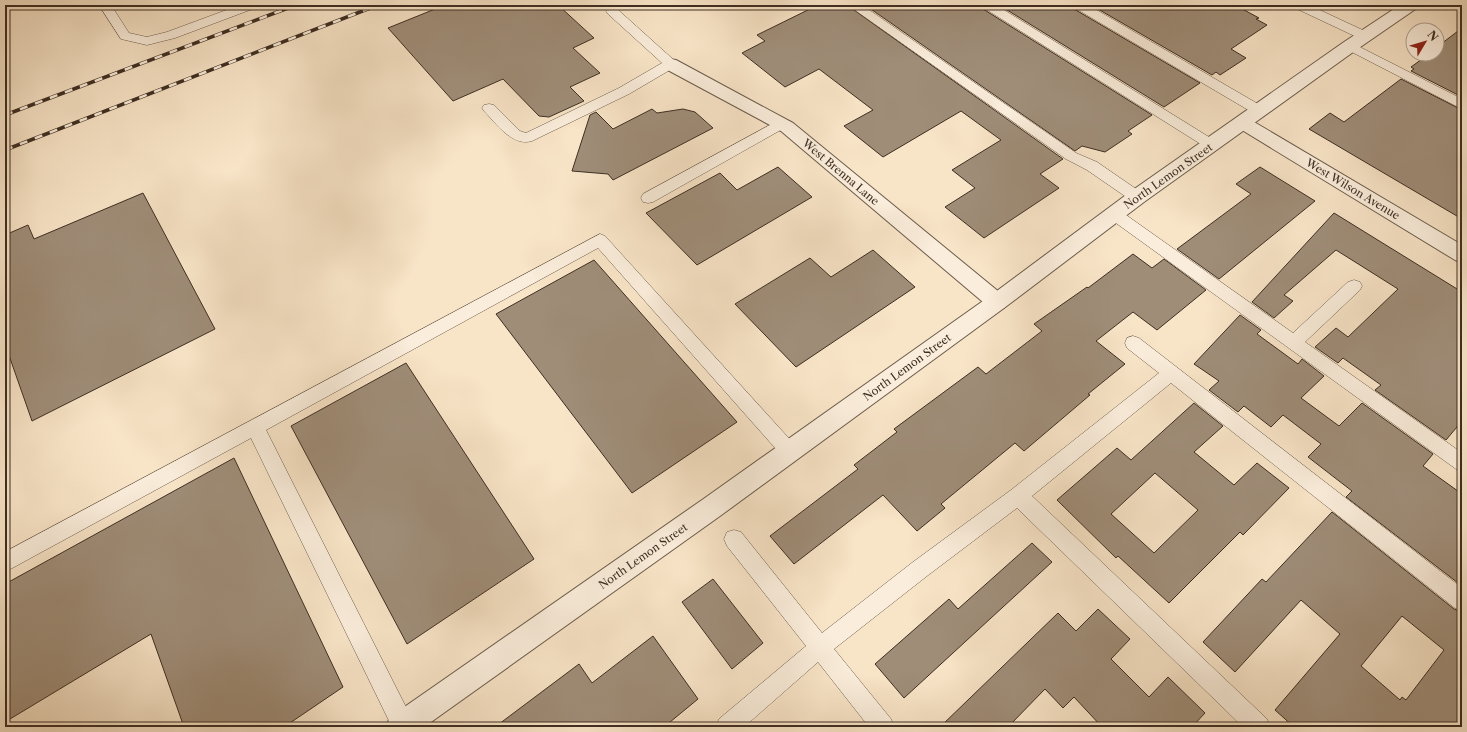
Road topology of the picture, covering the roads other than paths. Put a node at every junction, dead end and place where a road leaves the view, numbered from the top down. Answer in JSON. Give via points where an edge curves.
{"nodes":[{"id":1,"x":106,"y":5,"type":"edge"},
{"id":2,"x":251,"y":5,"type":"edge"},
{"id":3,"x":854,"y":5,"type":"edge"},
{"id":4,"x":988,"y":5,"type":"edge"},
{"id":5,"x":1079,"y":5,"type":"edge"},
{"id":6,"x":1299,"y":5,"type":"edge"},
{"id":7,"x":1411,"y":5,"type":"edge"},
{"id":8,"x":612,"y":11,"type":"dead end"},
{"id":9,"x":1358,"y":41,"type":"junction"},
{"id":10,"x":670,"y":64,"type":"junction"},
{"id":11,"x":1462,"y":105,"type":"edge"},
{"id":12,"x":490,"y":108,"type":"dead end"},
{"id":13,"x":1252,"y":117,"type":"junction"},
{"id":14,"x":781,"y":124,"type":"junction"},
{"id":15,"x":1212,"y":145,"type":"junction"},
{"id":16,"x":1137,"y":197,"type":"junction"},
{"id":17,"x":648,"y":198,"type":"dead end"},
{"id":18,"x":1114,"y":214,"type":"junction"},
{"id":19,"x":1462,"y":255,"type":"edge"},
{"id":20,"x":1354,"y":286,"type":"dead end"},
{"id":21,"x":997,"y":302,"type":"junction"},
{"id":22,"x":1133,"y":343,"type":"dead end"},
{"id":23,"x":1293,"y":343,"type":"junction"},
{"id":24,"x":1170,"y":374,"type":"junction"},
{"id":25,"x":255,"y":427,"type":"junction"},
{"id":26,"x":789,"y":451,"type":"junction"},
{"id":27,"x":1462,"y":463,"type":"edge"},
{"id":28,"x":1018,"y":496,"type":"junction"},
{"id":29,"x":734,"y":539,"type":"dead end"},
{"id":30,"x":5,"y":562,"type":"edge"},
{"id":31,"x":1462,"y":601,"type":"edge"},
{"id":32,"x":819,"y":648,"type":"junction"},
{"id":33,"x":401,"y":726,"type":"edge"},
{"id":34,"x":727,"y":727,"type":"edge"},
{"id":35,"x":883,"y":727,"type":"edge"},
{"id":36,"x":1259,"y":727,"type":"edge"}],
"edges":[{"from":1,"to":2,"type":"lane","via":[[125,36],[147,41],[171,35]]},
{"from":3,"to":16,"type":"lane","via":[[1071,156],[1092,166]]},
{"from":4,"to":15,"type":"lane"},
{"from":5,"to":13,"type":"lane"},
{"from":6,"to":9,"type":"lane"},
{"from":7,"to":9,"type":"street","name":"North Lemon Street"},
{"from":8,"to":10,"type":"lane"},
{"from":9,"to":11,"type":"lane"},
{"from":9,"to":13,"type":"street","name":"North Lemon Street"},
{"from":10,"to":12,"type":"lane","via":[[624,91],[527,138],[515,134]]},
{"from":10,"to":14,"type":"street","name":"West Brenna Lane"},
{"from":13,"to":15,"type":"street","name":"North Lemon Street"},
{"from":13,"to":19,"type":"street","name":"West Wilson Avenue"},
{"from":14,"to":17,"type":"lane"},
{"from":14,"to":21,"type":"street","name":"West Brenna Lane"},
{"from":15,"to":16,"type":"street","name":"North Lemon Street"},
{"from":16,"to":18,"type":"street","name":"North Lemon Street"},
{"from":18,"to":21,"type":"street","name":"North Lemon Street"},
{"from":18,"to":23,"type":"lane"},
{"from":20,"to":23,"type":"lane"},
{"from":21,"to":26,"type":"street","name":"North Lemon Street"},
{"from":22,"to":24,"type":"lane"},
{"from":23,"to":27,"type":"lane"},
{"from":24,"to":28,"type":"lane"},
{"from":24,"to":31,"type":"lane"},
{"from":25,"to":26,"type":"lane","via":[[600,240]]},
{"from":25,"to":30,"type":"lane"},
{"from":25,"to":33,"type":"lane"},
{"from":26,"to":33,"type":"street","name":"North Lemon Street"},
{"from":28,"to":32,"type":"lane"},
{"from":28,"to":36,"type":"lane"},
{"from":29,"to":32,"type":"lane"},
{"from":32,"to":34,"type":"lane"},
{"from":32,"to":35,"type":"lane"}]}
